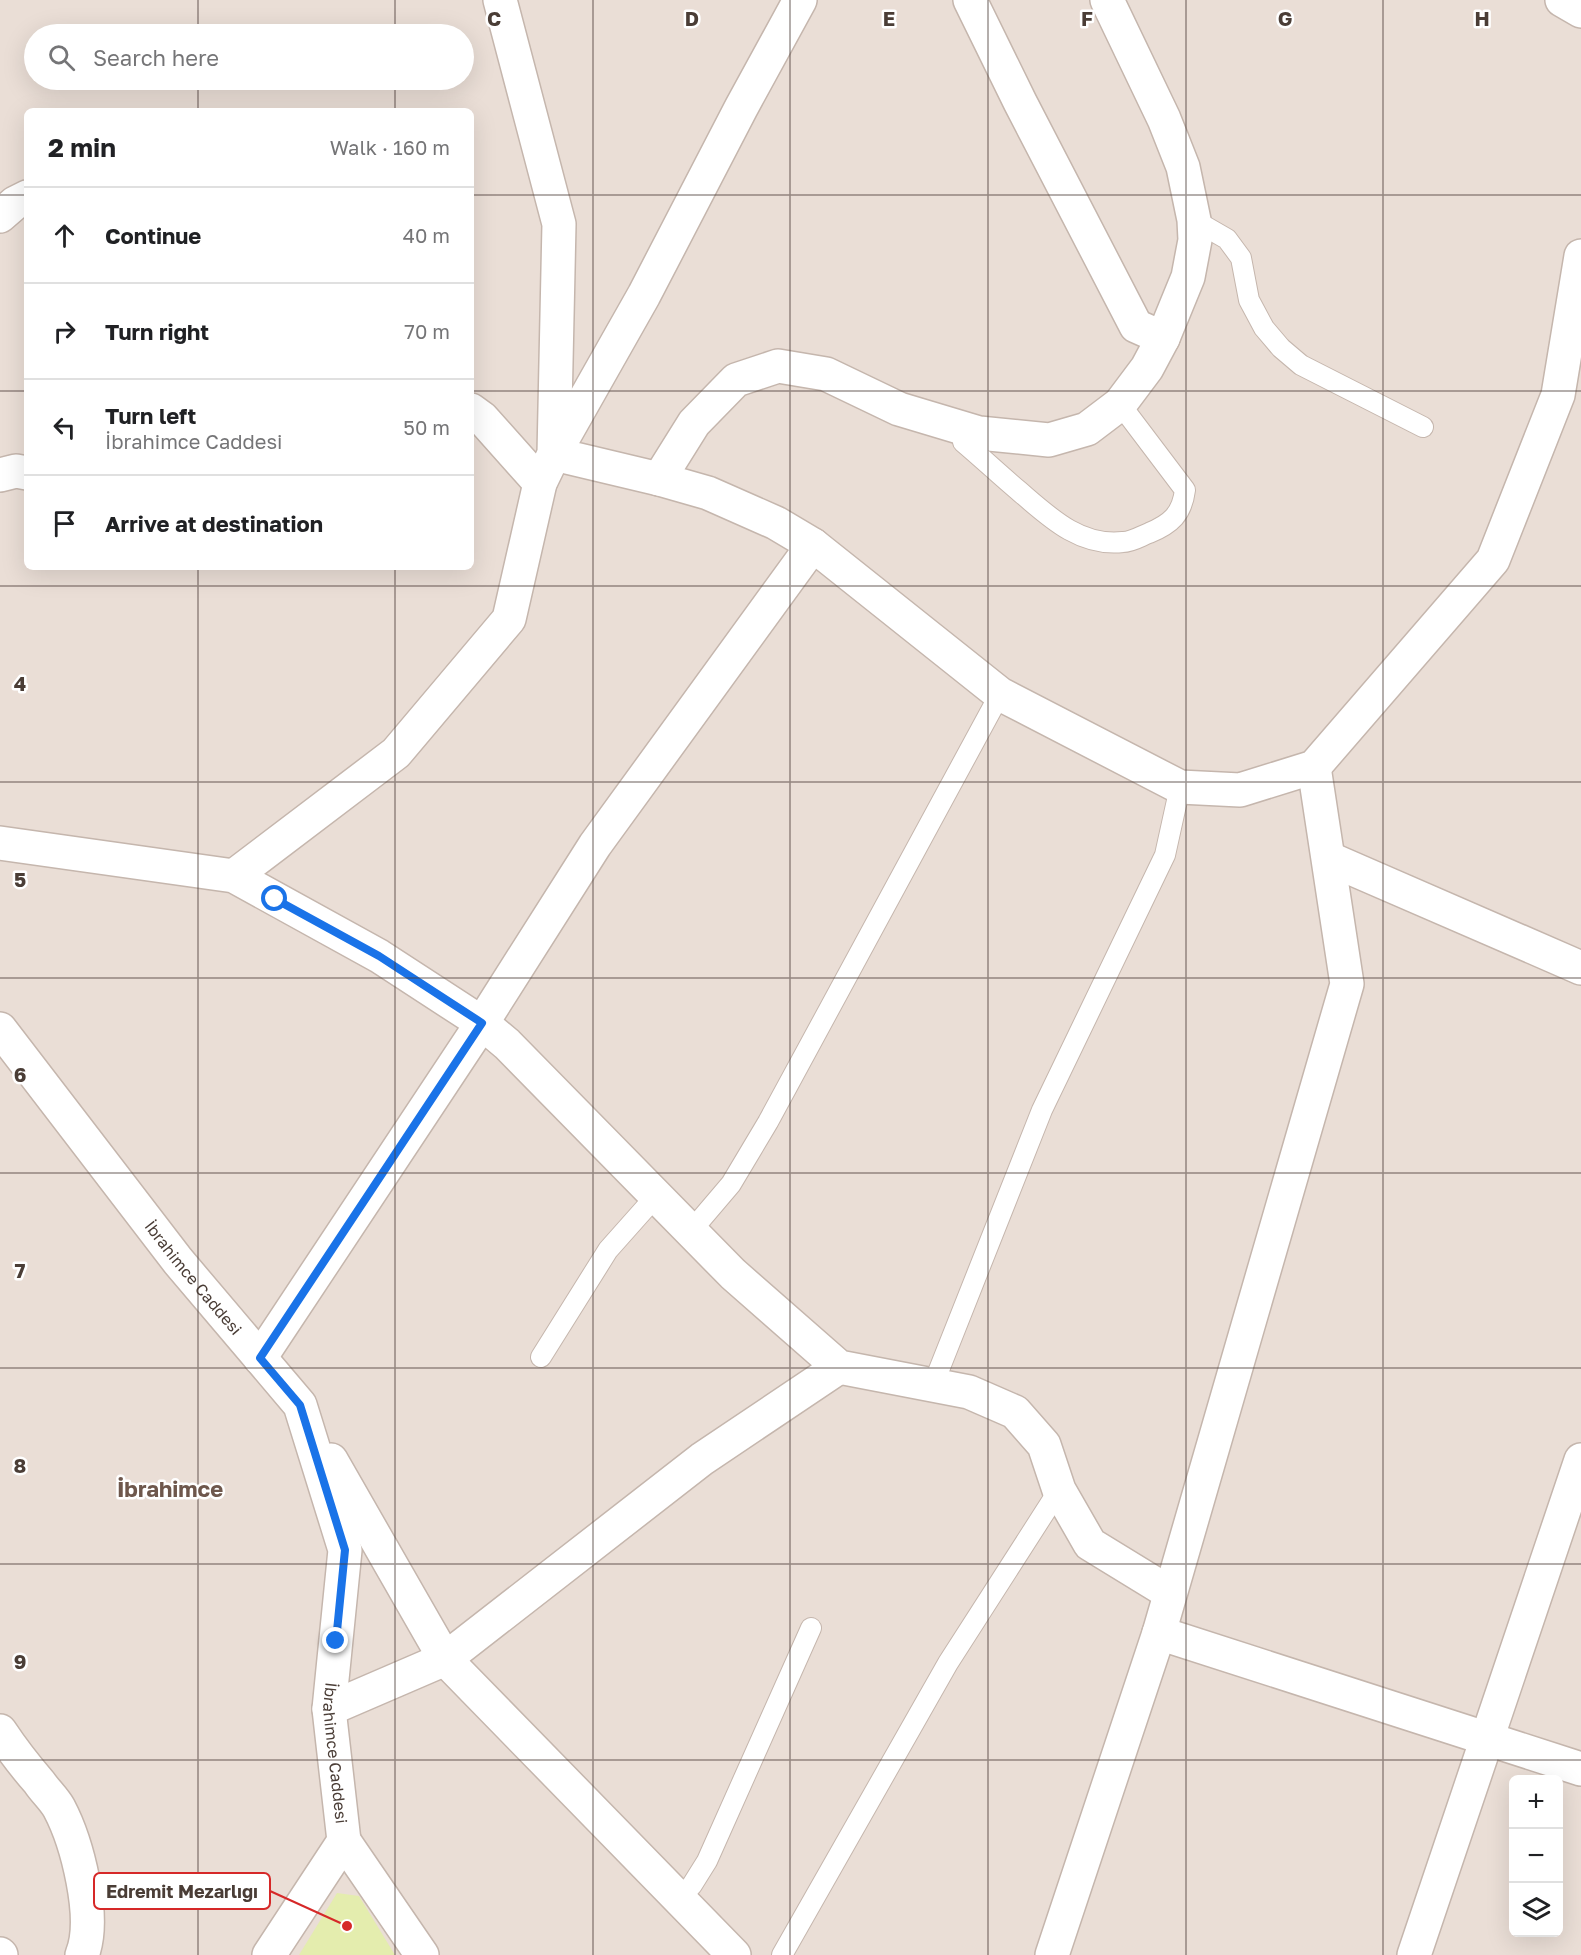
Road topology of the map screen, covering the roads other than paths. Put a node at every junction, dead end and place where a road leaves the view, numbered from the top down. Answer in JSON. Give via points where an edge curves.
{"nodes":[{"id":1,"x":500,"y":0,"type":"edge"},
{"id":2,"x":800,"y":0,"type":"edge"},
{"id":3,"x":970,"y":0,"type":"edge"},
{"id":4,"x":1107,"y":0,"type":"edge"},
{"id":5,"x":1562,"y":0,"type":"edge"},
{"id":6,"x":1581,"y":11,"type":"edge"},
{"id":7,"x":24,"y":198,"type":"edge"},
{"id":8,"x":0,"y":216,"type":"edge"},
{"id":9,"x":1194,"y":220,"type":"junction"},
{"id":10,"x":1581,"y":256,"type":"edge"},
{"id":11,"x":1578,"y":294,"type":"edge"},
{"id":12,"x":1163,"y":338,"type":"junction"},
{"id":13,"x":1120,"y":404,"type":"junction"},
{"id":14,"x":474,"y":412,"type":"edge"},
{"id":15,"x":961,"y":427,"type":"junction"},
{"id":16,"x":1423,"y":427,"type":"dead end"},
{"id":17,"x":554,"y":454,"type":"junction"},
{"id":18,"x":24,"y":472,"type":"edge"},
{"id":19,"x":0,"y":475,"type":"edge"},
{"id":20,"x":659,"y":479,"type":"junction"},
{"id":21,"x":540,"y":483,"type":"junction"},
{"id":22,"x":813,"y":544,"type":"junction"},
{"id":23,"x":1000,"y":694,"type":"junction"},
{"id":24,"x":1314,"y":767,"type":"junction"},
{"id":25,"x":1180,"y":787,"type":"junction"},
{"id":26,"x":0,"y":843,"type":"edge"},
{"id":27,"x":1330,"y":859,"type":"junction"},
{"id":28,"x":234,"y":876,"type":"junction"},
{"id":29,"x":1581,"y":968,"type":"edge"},
{"id":30,"x":482,"y":1023,"type":"junction"},
{"id":31,"x":0,"y":1029,"type":"edge"},
{"id":32,"x":656,"y":1196,"type":"junction"},
{"id":33,"x":691,"y":1231,"type":"junction"},
{"id":34,"x":260,"y":1358,"type":"junction"},
{"id":35,"x":541,"y":1358,"type":"dead end"},
{"id":36,"x":839,"y":1367,"type":"junction"},
{"id":37,"x":933,"y":1385,"type":"junction"},
{"id":38,"x":300,"y":1405,"type":"junction"},
{"id":39,"x":1581,"y":1460,"type":"edge"},
{"id":40,"x":1059,"y":1490,"type":"junction"},
{"id":41,"x":1170,"y":1593,"type":"junction"},
{"id":42,"x":811,"y":1628,"type":"dead end"},
{"id":43,"x":1159,"y":1633,"type":"junction"},
{"id":44,"x":444,"y":1659,"type":"junction"},
{"id":45,"x":330,"y":1708,"type":"junction"},
{"id":46,"x":0,"y":1731,"type":"edge"},
{"id":47,"x":1487,"y":1739,"type":"junction"},
{"id":48,"x":1581,"y":1769,"type":"edge"},
{"id":49,"x":344,"y":1841,"type":"junction"},
{"id":50,"x":679,"y":1899,"type":"junction"},
{"id":51,"x":82,"y":1955,"type":"edge"},
{"id":52,"x":269,"y":1955,"type":"edge"},
{"id":53,"x":422,"y":1955,"type":"edge"},
{"id":54,"x":734,"y":1955,"type":"edge"},
{"id":55,"x":782,"y":1955,"type":"edge"},
{"id":56,"x":1052,"y":1955,"type":"edge"},
{"id":57,"x":1413,"y":1955,"type":"edge"}],
"edges":[{"from":1,"to":17,"type":"street","via":[[559,224]]},
{"from":2,"to":17,"type":"street","via":[[644,295]]},
{"from":3,"to":12,"type":"street","via":[[1136,326]]},
{"from":4,"to":9,"type":"street","via":[[1164,118],[1183,167]]},
{"from":5,"to":6,"type":"street"},
{"from":7,"to":8,"type":"street"},
{"from":9,"to":12,"type":"street","via":[[1195,240],[1188,277]]},
{"from":9,"to":16,"type":"lane","via":[[1227,239],[1241,258],[1250,300],[1264,328],[1281,348],[1302,364]]},
{"from":10,"to":11,"type":"street"},
{"from":11,"to":24,"type":"street","via":[[1557,394],[1493,560]]},
{"from":12,"to":13,"type":"street"},
{"from":13,"to":15,"type":"street","via":[[1087,429],[1048,441],[979,433]]},
{"from":13,"to":15,"type":"lane","via":[[1185,490],[1173,521],[1126,542],[1099,542],[1054,520],[963,442]]},
{"from":14,"to":21,"type":"street"},
{"from":15,"to":20,"type":"street","via":[[899,409],[826,374],[778,366],[736,380],[694,423]]},
{"from":17,"to":20,"type":"street"},
{"from":17,"to":21,"type":"street"},
{"from":18,"to":19,"type":"street"},
{"from":20,"to":22,"type":"street","via":[[708,493]]},
{"from":21,"to":28,"type":"street","via":[[509,619],[396,753]]},
{"from":22,"to":23,"type":"street"},
{"from":22,"to":30,"type":"street","via":[[595,844]]},
{"from":23,"to":25,"type":"street"},
{"from":23,"to":33,"type":"lane","via":[[768,1122],[731,1184]]},
{"from":24,"to":25,"type":"street","via":[[1240,790]]},
{"from":24,"to":27,"type":"street"},
{"from":25,"to":37,"type":"lane","via":[[1165,855],[1042,1110]]},
{"from":26,"to":28,"type":"street"},
{"from":27,"to":29,"type":"street"},
{"from":27,"to":41,"type":"street","via":[[1347,984]]},
{"from":28,"to":30,"type":"street","via":[[379,956]]},
{"from":30,"to":32,"type":"street"},
{"from":30,"to":34,"type":"street"},
{"from":31,"to":34,"type":"street","name":"İbrahimce Caddesi","via":[[178,1261]]},
{"from":32,"to":33,"type":"street"},
{"from":32,"to":35,"type":"lane","via":[[608,1250]]},
{"from":33,"to":36,"type":"street","via":[[733,1274]]},
{"from":34,"to":38,"type":"street","name":"İbrahimce Caddesi"},
{"from":36,"to":37,"type":"street"},
{"from":36,"to":44,"type":"street","via":[[702,1460]]},
{"from":37,"to":40,"type":"street","via":[[969,1392],[1015,1412],[1044,1445]]},
{"from":38,"to":44,"type":"street"},
{"from":38,"to":45,"type":"street","name":"İbrahimce Caddesi","via":[[345,1550]]},
{"from":39,"to":47,"type":"street"},
{"from":40,"to":41,"type":"street","via":[[1090,1544]]},
{"from":40,"to":55,"type":"lane","via":[[948,1663]]},
{"from":41,"to":43,"type":"street"},
{"from":42,"to":50,"type":"lane","via":[[707,1861]]},
{"from":43,"to":47,"type":"street"},
{"from":43,"to":56,"type":"street"},
{"from":44,"to":45,"type":"street"},
{"from":44,"to":50,"type":"street"},
{"from":45,"to":49,"type":"street","name":"İbrahimce Caddesi"},
{"from":46,"to":51,"type":"street","via":[[58,1807],[70,1834],[85,1891],[86,1944]]},
{"from":47,"to":48,"type":"street"},
{"from":47,"to":57,"type":"street"},
{"from":49,"to":52,"type":"street","name":"İbrahimce Caddesi"},
{"from":49,"to":53,"type":"street"},
{"from":50,"to":54,"type":"street"}]}
